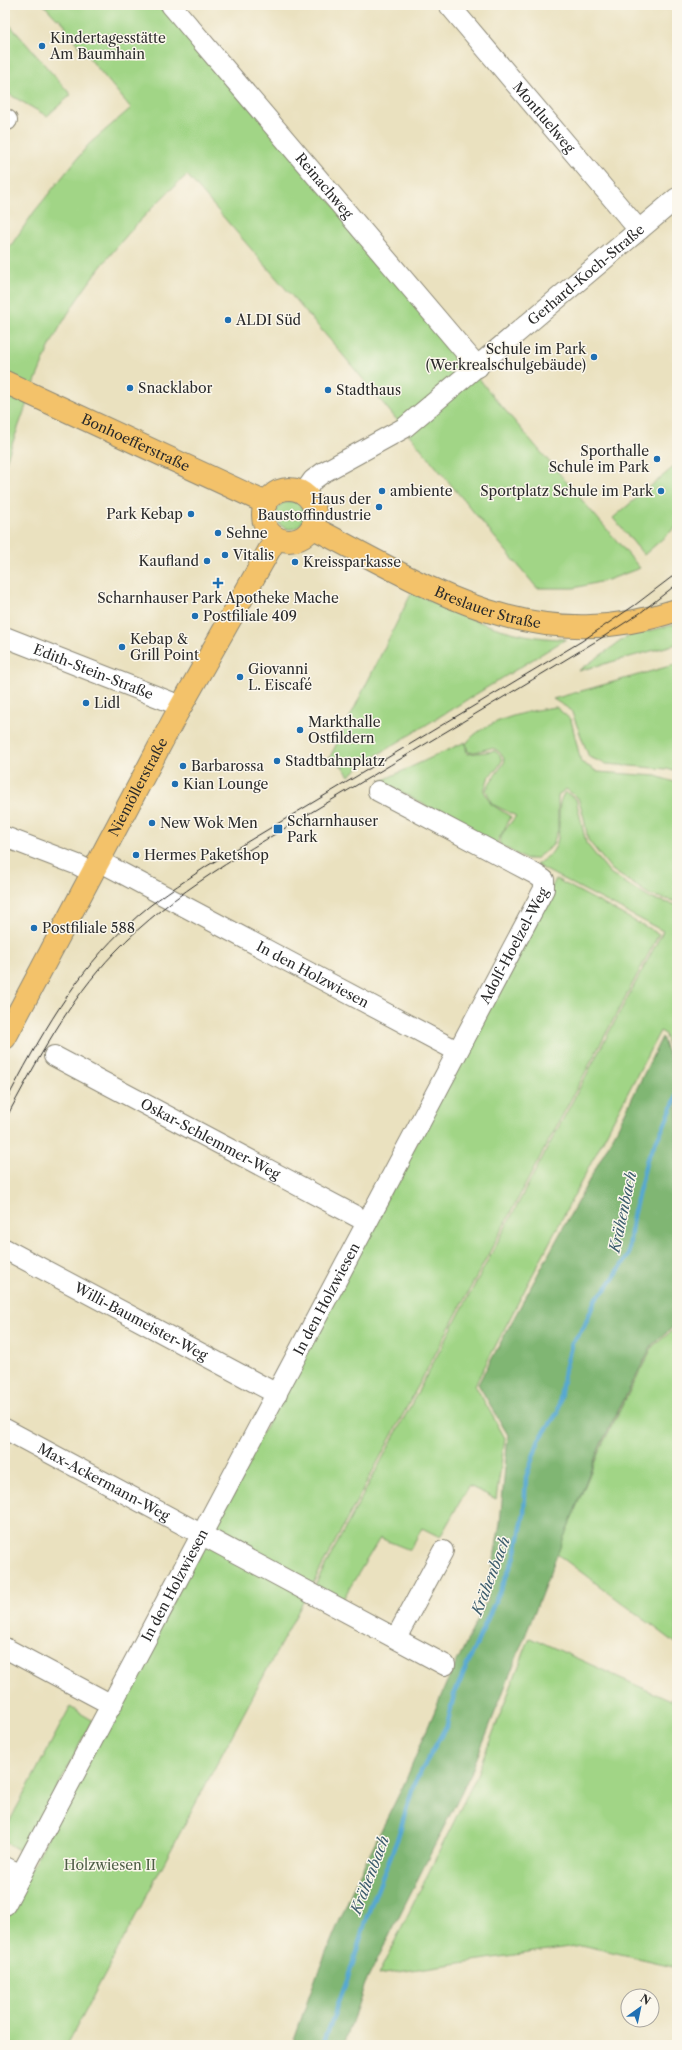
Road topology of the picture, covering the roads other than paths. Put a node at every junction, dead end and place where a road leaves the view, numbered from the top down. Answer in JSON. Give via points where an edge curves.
{"nodes":[{"id":1,"x":171,"y":5,"type":"edge"},
{"id":2,"x":449,"y":5,"type":"edge"},
{"id":3,"x":677,"y":198,"type":"edge"},
{"id":4,"x":639,"y":230,"type":"junction"},
{"id":5,"x":478,"y":367,"type":"junction"},
{"id":6,"x":5,"y":382,"type":"edge"},
{"id":7,"x":303,"y":494,"type":"junction"},
{"id":8,"x":266,"y":503,"type":"junction"},
{"id":9,"x":312,"y":527,"type":"junction"},
{"id":10,"x":276,"y":538,"type":"junction"},
{"id":11,"x":677,"y":610,"type":"edge"},
{"id":12,"x":5,"y":637,"type":"edge"},
{"id":13,"x":182,"y":706,"type":"junction"},
{"id":14,"x":378,"y":791,"type":"dead end"},
{"id":15,"x":5,"y":837,"type":"edge"},
{"id":16,"x":96,"y":867,"type":"junction"},
{"id":17,"x":5,"y":1038,"type":"edge"},
{"id":18,"x":457,"y":1051,"type":"junction"},
{"id":19,"x":54,"y":1056,"type":"dead end"},
{"id":20,"x":367,"y":1222,"type":"junction"},
{"id":21,"x":5,"y":1249,"type":"edge"},
{"id":22,"x":277,"y":1394,"type":"junction"},
{"id":23,"x":5,"y":1429,"type":"edge"},
{"id":24,"x":202,"y":1535,"type":"junction"},
{"id":25,"x":443,"y":1551,"type":"dead end"},
{"id":26,"x":396,"y":1638,"type":"junction"},
{"id":27,"x":5,"y":1648,"type":"edge"},
{"id":28,"x":445,"y":1665,"type":"dead end"},
{"id":29,"x":112,"y":1705,"type":"junction"},
{"id":30,"x":13,"y":1871,"type":"edge"},
{"id":31,"x":5,"y":1905,"type":"edge"}],
"edges":[{"from":1,"to":5,"type":"street","name":"Reinachweg"},
{"from":2,"to":4,"type":"street","name":"Montluelweg"},
{"from":3,"to":4,"type":"street","name":"Gerhard-Koch-Straße"},
{"from":4,"to":5,"type":"street","name":"Gerhard-Koch-Straße"},
{"from":5,"to":7,"type":"street","name":"Gerhard-Koch-Straße","via":[[404,428],[324,472],[313,480]]},
{"from":6,"to":8,"type":"main road","name":"Bonhoefferstraße"},
{"from":7,"to":8,"type":"main road","via":[[295,490],[278,492]]},
{"from":7,"to":9,"type":"main road","via":[[314,509]]},
{"from":8,"to":10,"type":"main road","via":[[266,526]]},
{"from":9,"to":10,"type":"main road","via":[[307,534],[292,541]]},
{"from":9,"to":11,"type":"main road","name":"Breslauer Straße","via":[[453,599],[518,620],[559,626],[611,625],[634,623]]},
{"from":10,"to":13,"type":"main road","name":"Niemöllerstraße"},
{"from":12,"to":13,"type":"street","name":"Edith-Stein-Straße"},
{"from":13,"to":16,"type":"main road","name":"Niemöllerstraße"},
{"from":14,"to":18,"type":"street","name":"Adolf-Hoelzel-Weg","via":[[544,880],[544,889]]},
{"from":15,"to":16,"type":"street","name":"In den Holzwiesen","via":[[78,865]]},
{"from":16,"to":17,"type":"main road","name":"Niemöllerstraße"},
{"from":16,"to":18,"type":"street","name":"In den Holzwiesen"},
{"from":18,"to":20,"type":"street","name":"In den Holzwiesen"},
{"from":19,"to":20,"type":"street","name":"Oskar-Schlemmer-Weg"},
{"from":20,"to":22,"type":"street","name":"In den Holzwiesen"},
{"from":21,"to":22,"type":"street","name":"Willi-Baumeister-Weg"},
{"from":22,"to":24,"type":"street","name":"In den Holzwiesen"},
{"from":23,"to":24,"type":"street","name":"Max-Ackermann-Weg"},
{"from":24,"to":26,"type":"street","name":"Max-Ackermann-Weg"},
{"from":24,"to":29,"type":"street","name":"In den Holzwiesen"},
{"from":25,"to":26,"type":"street"},
{"from":26,"to":28,"type":"street","name":"Max-Ackermann-Weg"},
{"from":27,"to":29,"type":"street"},
{"from":29,"to":30,"type":"street","name":"In den Holzwiesen"},
{"from":30,"to":31,"type":"street","name":"In den Holzwiesen"}]}
